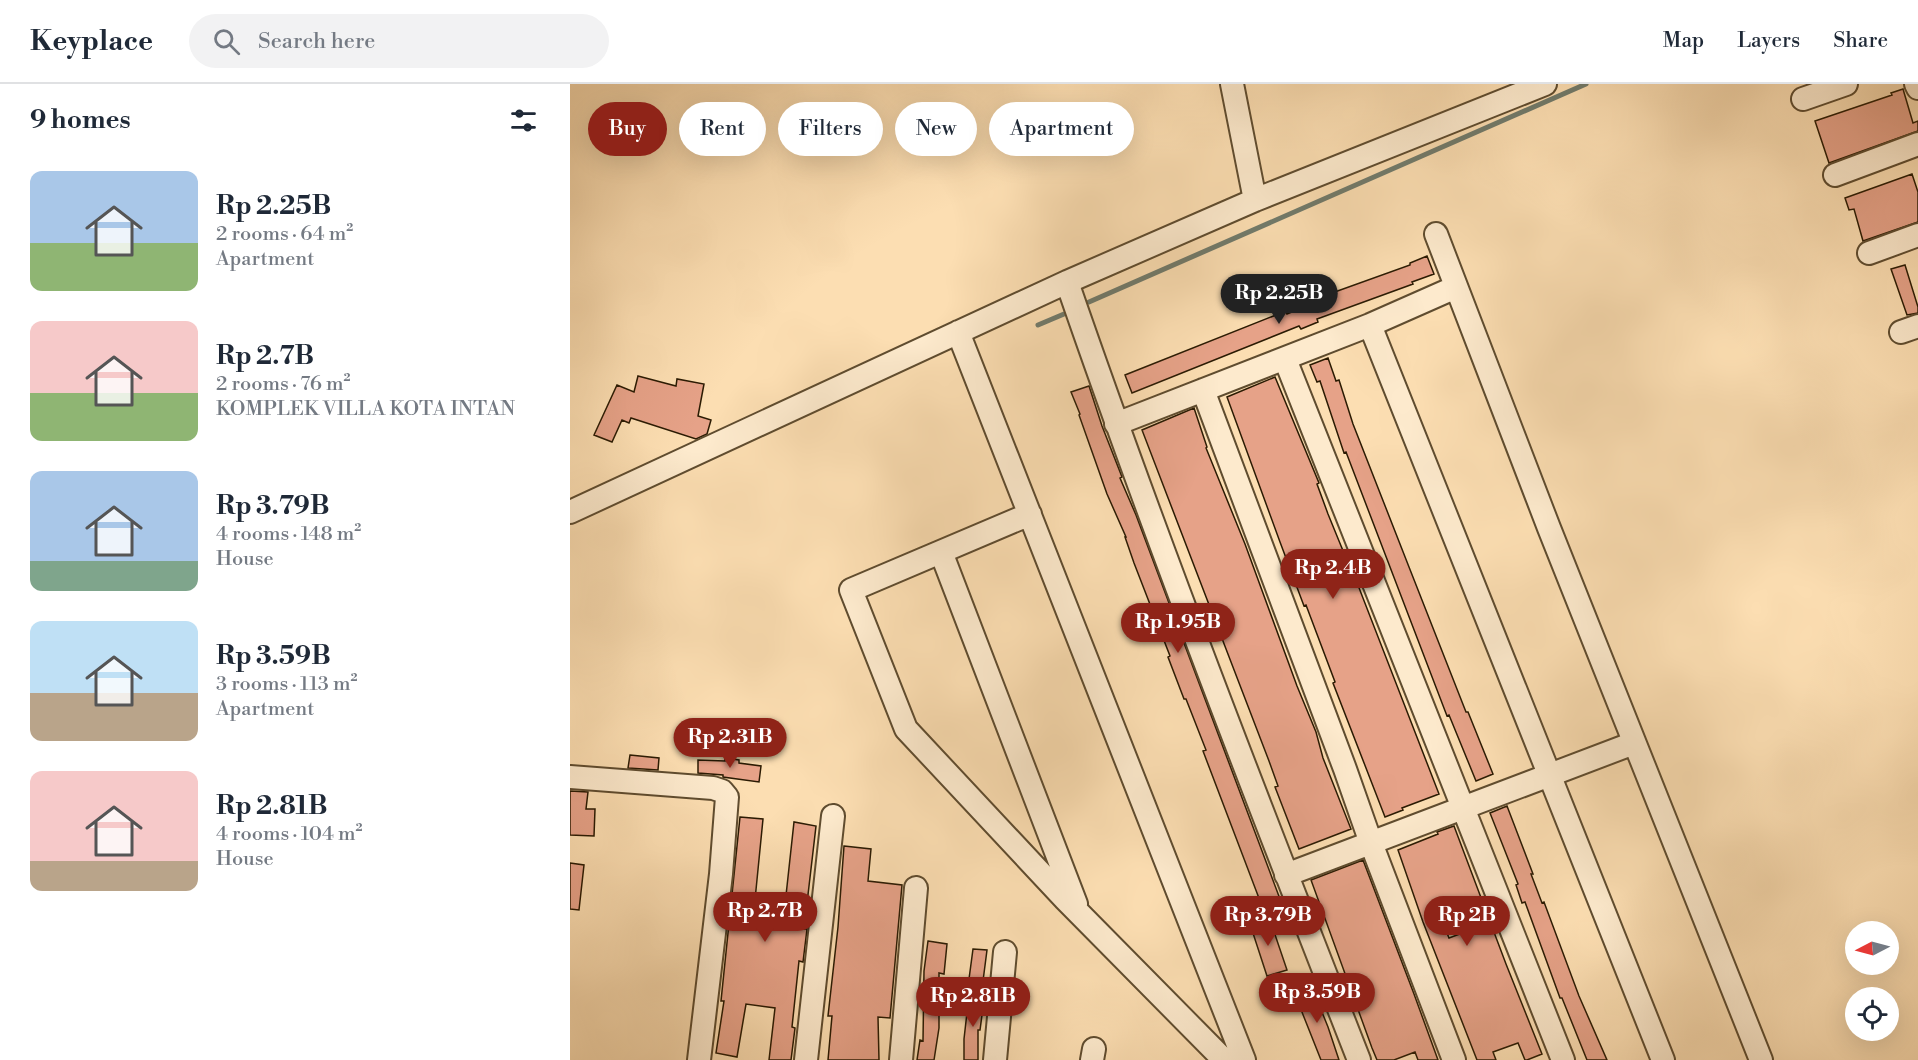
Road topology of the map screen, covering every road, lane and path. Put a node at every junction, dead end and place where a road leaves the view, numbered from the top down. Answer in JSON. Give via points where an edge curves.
{"nodes":[{"id":1,"x":1232,"y":84,"type":"edge"},
{"id":2,"x":1545,"y":84,"type":"edge"},
{"id":3,"x":1846,"y":84,"type":"edge"},
{"id":4,"x":1803,"y":99,"type":"dead end"},
{"id":5,"x":1918,"y":144,"type":"edge"},
{"id":6,"x":1835,"y":175,"type":"dead end"},
{"id":7,"x":1255,"y":200,"type":"junction"},
{"id":8,"x":1436,"y":234,"type":"dead end"},
{"id":9,"x":1918,"y":235,"type":"edge"},
{"id":10,"x":1869,"y":253,"type":"dead end"},
{"id":11,"x":1067,"y":282,"type":"junction"},
{"id":12,"x":1456,"y":287,"type":"junction"},
{"id":13,"x":1370,"y":326,"type":"junction"},
{"id":14,"x":958,"y":332,"type":"junction"},
{"id":15,"x":1285,"y":359,"type":"junction"},
{"id":16,"x":1203,"y":390,"type":"junction"},
{"id":17,"x":1116,"y":424,"type":"junction"},
{"id":18,"x":570,"y":512,"type":"edge"},
{"id":19,"x":1030,"y":514,"type":"junction"},
{"id":20,"x":941,"y":552,"type":"junction"},
{"id":21,"x":1634,"y":743,"type":"junction"},
{"id":22,"x":1549,"y":776,"type":"junction"},
{"id":23,"x":570,"y":777,"type":"edge"},
{"id":24,"x":1461,"y":807,"type":"junction"},
{"id":25,"x":833,"y":816,"type":"dead end"},
{"id":26,"x":1371,"y":843,"type":"junction"},
{"id":27,"x":1286,"y":875,"type":"junction"},
{"id":28,"x":916,"y":888,"type":"dead end"},
{"id":29,"x":1080,"y":914,"type":"junction"},
{"id":30,"x":1005,"y":952,"type":"dead end"},
{"id":31,"x":699,"y":1060,"type":"edge"},
{"id":32,"x":806,"y":1060,"type":"edge"},
{"id":33,"x":901,"y":1060,"type":"edge"},
{"id":34,"x":994,"y":1060,"type":"edge"},
{"id":35,"x":1224,"y":1060,"type":"edge"},
{"id":36,"x":1244,"y":1060,"type":"edge"},
{"id":37,"x":1359,"y":1060,"type":"edge"},
{"id":38,"x":1454,"y":1060,"type":"edge"},
{"id":39,"x":1563,"y":1060,"type":"edge"},
{"id":40,"x":1663,"y":1060,"type":"edge"},
{"id":41,"x":1761,"y":1060,"type":"edge"}],
"edges":[{"from":1,"to":7,"type":"street"},
{"from":2,"to":7,"type":"street"},
{"from":3,"to":4,"type":"street"},
{"from":5,"to":6,"type":"street"},
{"from":7,"to":11,"type":"street"},
{"from":8,"to":12,"type":"street"},
{"from":9,"to":10,"type":"street"},
{"from":11,"to":14,"type":"street"},
{"from":11,"to":17,"type":"street"},
{"from":12,"to":13,"type":"street"},
{"from":12,"to":21,"type":"street"},
{"from":13,"to":15,"type":"street"},
{"from":13,"to":22,"type":"street"},
{"from":14,"to":18,"type":"street"},
{"from":14,"to":19,"type":"street"},
{"from":15,"to":16,"type":"street"},
{"from":15,"to":24,"type":"street"},
{"from":16,"to":17,"type":"street"},
{"from":16,"to":26,"type":"street"},
{"from":17,"to":27,"type":"street"},
{"from":19,"to":20,"type":"street"},
{"from":19,"to":36,"type":"street"},
{"from":20,"to":29,"type":"street"},
{"from":20,"to":29,"type":"street","via":[[851,590],[906,729]]},
{"from":21,"to":22,"type":"street"},
{"from":21,"to":41,"type":"street"},
{"from":22,"to":24,"type":"street"},
{"from":22,"to":40,"type":"street"},
{"from":23,"to":31,"type":"street","via":[[713,788],[727,797]]},
{"from":24,"to":26,"type":"street"},
{"from":24,"to":39,"type":"street"},
{"from":25,"to":32,"type":"street"},
{"from":26,"to":27,"type":"street"},
{"from":26,"to":38,"type":"street"},
{"from":27,"to":37,"type":"street"},
{"from":28,"to":33,"type":"street"},
{"from":29,"to":35,"type":"street"},
{"from":30,"to":34,"type":"street"}]}
